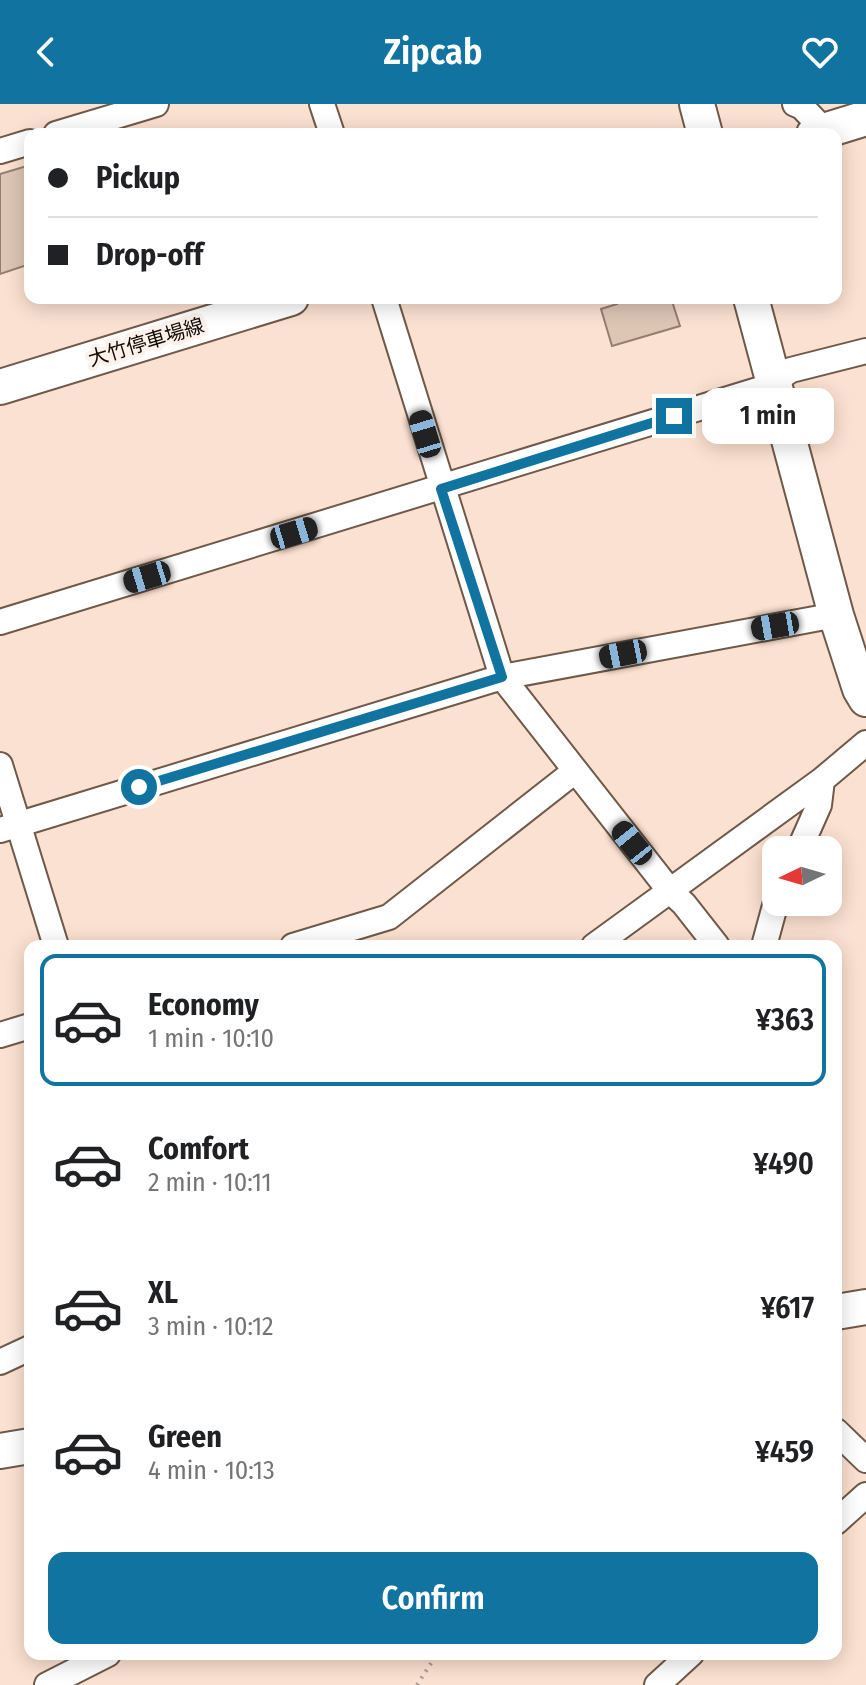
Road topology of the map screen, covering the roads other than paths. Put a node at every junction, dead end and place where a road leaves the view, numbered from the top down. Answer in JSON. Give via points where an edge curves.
{"nodes":[{"id":1,"x":156,"y":104,"type":"edge"},
{"id":2,"x":322,"y":104,"type":"edge"},
{"id":3,"x":697,"y":104,"type":"edge"},
{"id":4,"x":795,"y":104,"type":"edge"},
{"id":5,"x":866,"y":118,"type":"edge"},
{"id":6,"x":76,"y":128,"type":"edge"},
{"id":7,"x":330,"y":128,"type":"edge"},
{"id":8,"x":703,"y":128,"type":"edge"},
{"id":9,"x":816,"y":128,"type":"edge"},
{"id":10,"x":832,"y":128,"type":"edge"},
{"id":11,"x":24,"y":144,"type":"edge"},
{"id":12,"x":0,"y":151,"type":"edge"},
{"id":13,"x":271,"y":304,"type":"edge"},
{"id":14,"x":386,"y":304,"type":"edge"},
{"id":15,"x":753,"y":304,"type":"edge"},
{"id":16,"x":866,"y":351,"type":"edge"},
{"id":17,"x":774,"y":380,"type":"junction"},
{"id":18,"x":0,"y":387,"type":"edge"},
{"id":19,"x":441,"y":489,"type":"junction"},
{"id":20,"x":836,"y":615,"type":"junction"},
{"id":21,"x":0,"y":622,"type":"edge"},
{"id":22,"x":502,"y":677,"type":"junction"},
{"id":23,"x":866,"y":699,"type":"edge"},
{"id":24,"x":866,"y":743,"type":"edge"},
{"id":25,"x":0,"y":765,"type":"edge"},
{"id":26,"x":575,"y":771,"type":"junction"},
{"id":27,"x":822,"y":780,"type":"junction"},
{"id":28,"x":9,"y":827,"type":"edge"},
{"id":29,"x":805,"y":836,"type":"edge"},
{"id":30,"x":670,"y":891,"type":"junction"},
{"id":31,"x":772,"y":916,"type":"edge"},
{"id":32,"x":54,"y":940,"type":"edge"},
{"id":33,"x":313,"y":940,"type":"edge"},
{"id":34,"x":602,"y":940,"type":"edge"},
{"id":35,"x":712,"y":940,"type":"edge"},
{"id":36,"x":766,"y":940,"type":"edge"},
{"id":37,"x":24,"y":1028,"type":"edge"},
{"id":38,"x":0,"y":1035,"type":"edge"},
{"id":39,"x":866,"y":1307,"type":"edge"},
{"id":40,"x":842,"y":1311,"type":"edge"},
{"id":41,"x":24,"y":1351,"type":"edge"},
{"id":42,"x":0,"y":1362,"type":"edge"},
{"id":43,"x":842,"y":1437,"type":"edge"},
{"id":44,"x":24,"y":1447,"type":"edge"},
{"id":45,"x":0,"y":1451,"type":"edge"},
{"id":46,"x":866,"y":1460,"type":"edge"},
{"id":47,"x":866,"y":1495,"type":"edge"},
{"id":48,"x":842,"y":1517,"type":"edge"},
{"id":49,"x":96,"y":1660,"type":"edge"},
{"id":50,"x":684,"y":1660,"type":"edge"},
{"id":51,"x":47,"y":1685,"type":"edge"},
{"id":52,"x":657,"y":1685,"type":"edge"}],
"edges":[{"from":1,"to":6,"type":"street"},
{"from":2,"to":7,"type":"street"},
{"from":3,"to":8,"type":"street"},
{"from":4,"to":9,"type":"street"},
{"from":5,"to":10,"type":"street"},
{"from":11,"to":12,"type":"street"},
{"from":13,"to":18,"type":"street","name":"大竹停車場線"},
{"from":14,"to":19,"type":"street"},
{"from":15,"to":17,"type":"street"},
{"from":16,"to":17,"type":"street","via":[[791,370]]},
{"from":17,"to":19,"type":"street","via":[[761,389]]},
{"from":17,"to":20,"type":"street"},
{"from":19,"to":21,"type":"street"},
{"from":19,"to":22,"type":"street"},
{"from":20,"to":22,"type":"street"},
{"from":20,"to":23,"type":"street"},
{"from":22,"to":26,"type":"street"},
{"from":22,"to":28,"type":"street"},
{"from":24,"to":27,"type":"street"},
{"from":25,"to":28,"type":"street"},
{"from":26,"to":30,"type":"street"},
{"from":26,"to":33,"type":"street","via":[[389,917]]},
{"from":27,"to":29,"type":"street","via":[[819,805]]},
{"from":27,"to":30,"type":"street"},
{"from":28,"to":32,"type":"street"},
{"from":30,"to":34,"type":"street"},
{"from":30,"to":35,"type":"street"},
{"from":31,"to":36,"type":"street"},
{"from":37,"to":38,"type":"street"},
{"from":39,"to":40,"type":"street"},
{"from":41,"to":42,"type":"street"},
{"from":43,"to":46,"type":"street"},
{"from":44,"to":45,"type":"street"},
{"from":47,"to":48,"type":"street"},
{"from":49,"to":51,"type":"street"},
{"from":50,"to":52,"type":"street"}]}
